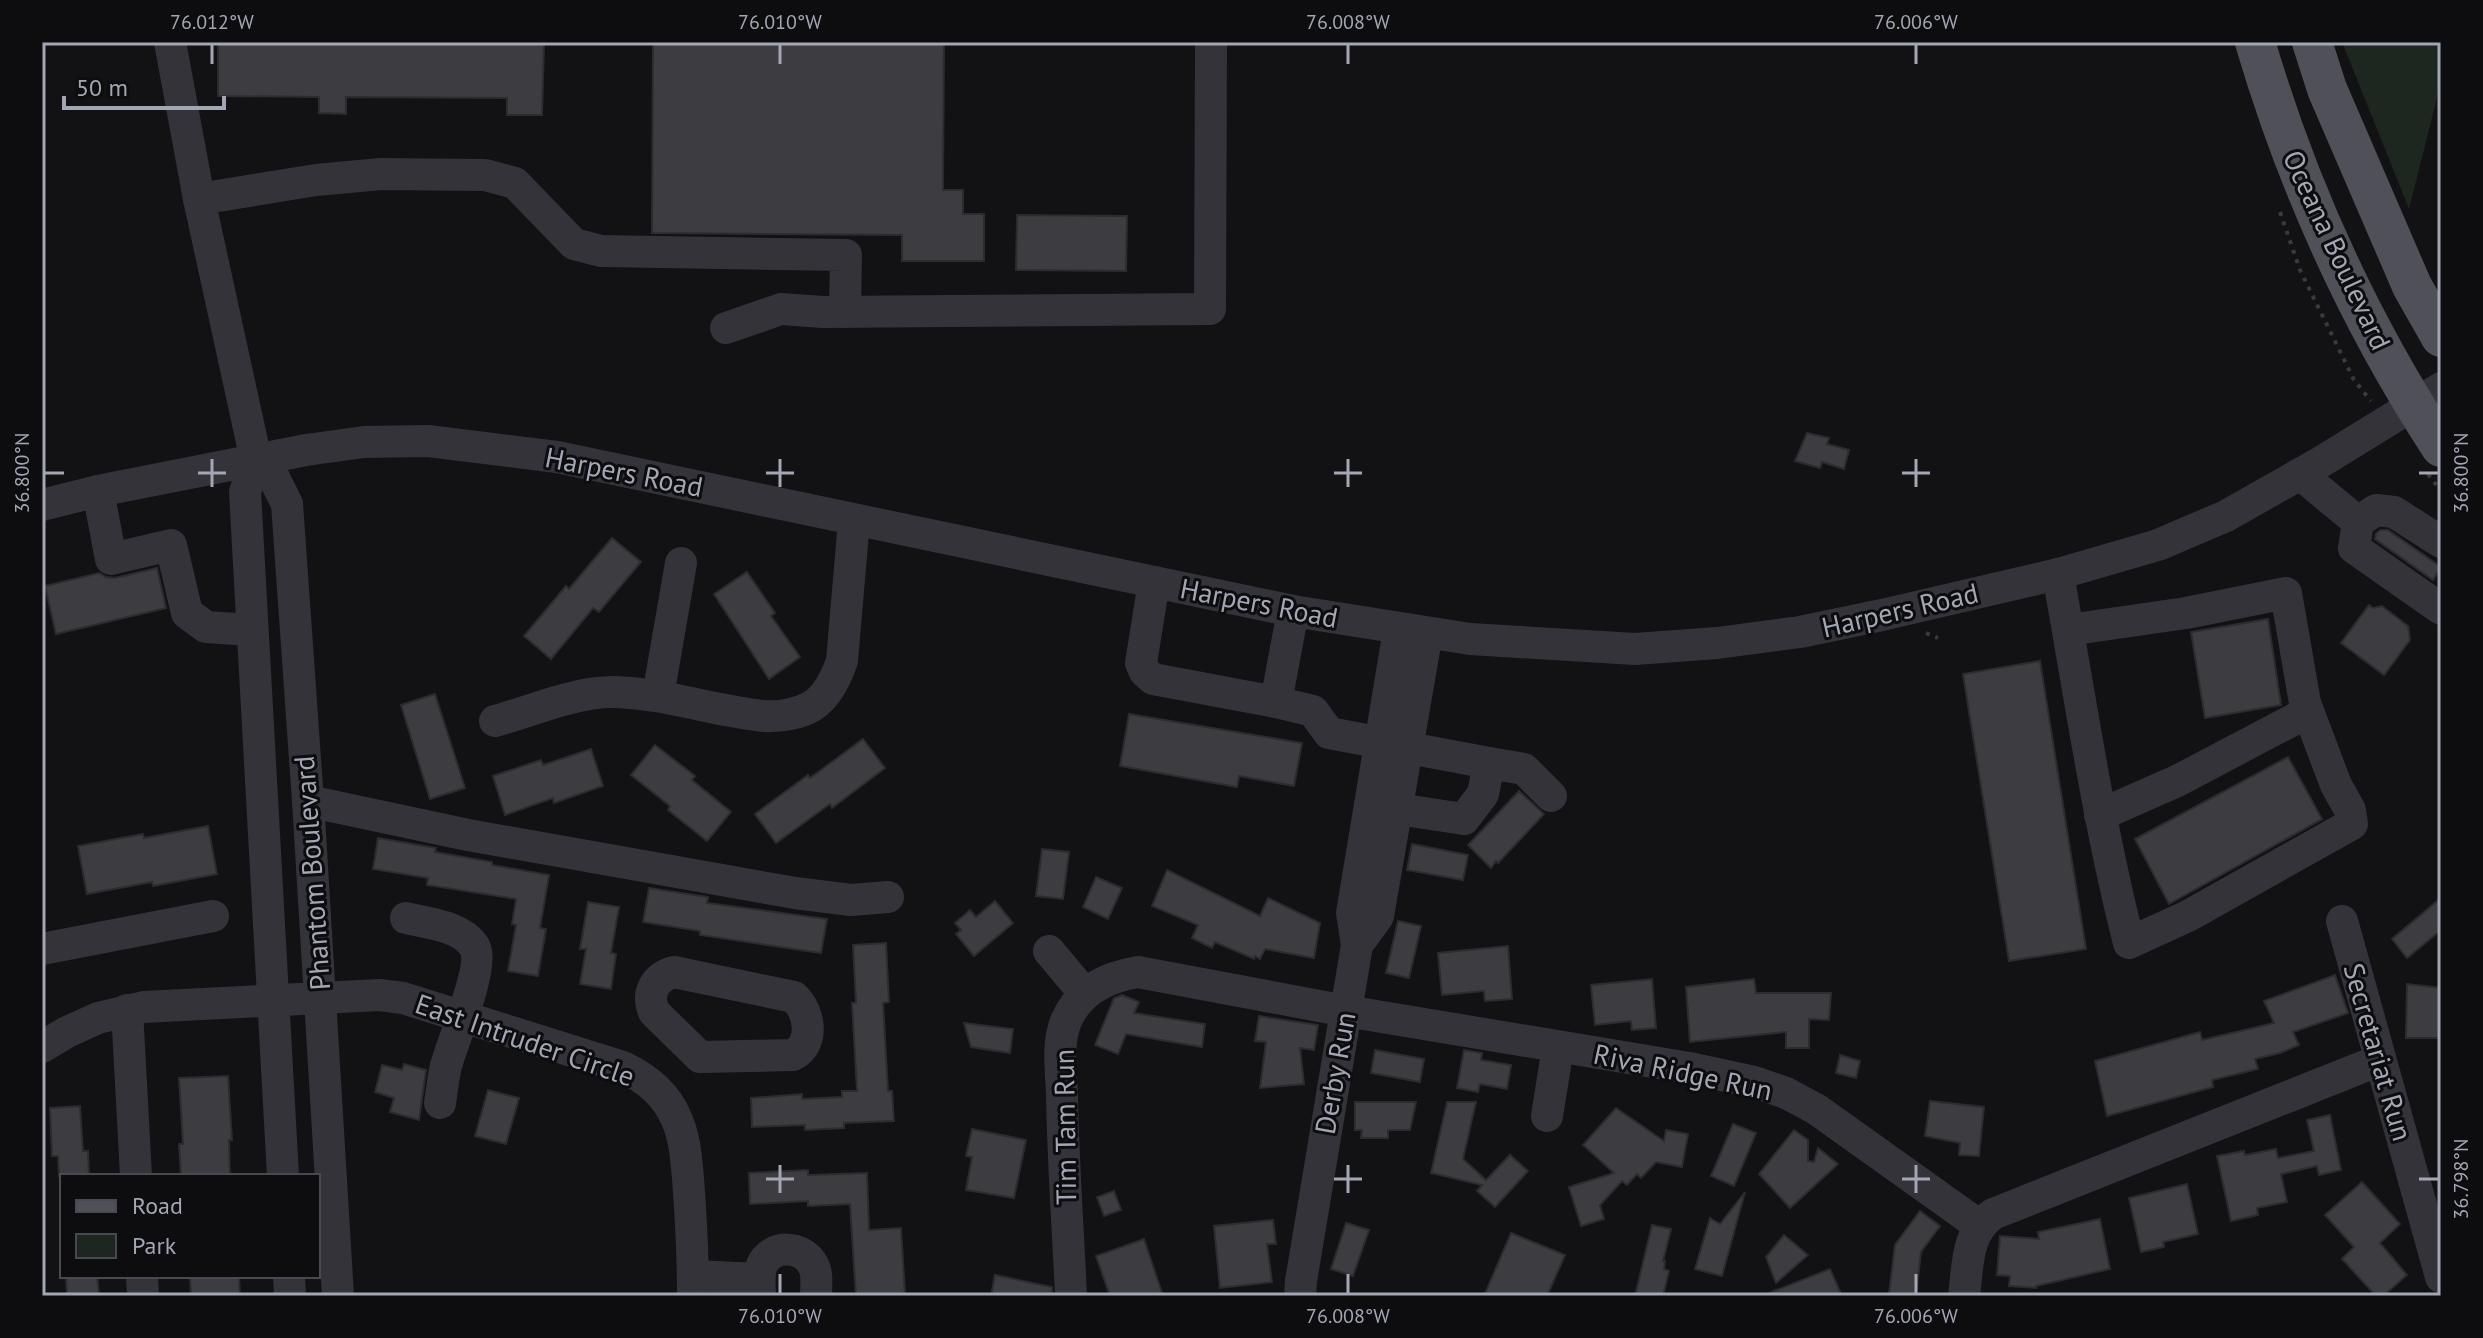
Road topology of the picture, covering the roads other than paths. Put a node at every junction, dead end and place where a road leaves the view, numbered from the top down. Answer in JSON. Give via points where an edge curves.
{"nodes":[{"id":1,"x":170,"y":42,"type":"edge"},
{"id":2,"x":1211,"y":42,"type":"edge"},
{"id":3,"x":2255,"y":42,"type":"edge"},
{"id":4,"x":2312,"y":42,"type":"edge"},
{"id":5,"x":199,"y":199,"type":"junction"},
{"id":6,"x":845,"y":312,"type":"junction"},
{"id":7,"x":726,"y":328,"type":"dead end"},
{"id":8,"x":2441,"y":337,"type":"edge"},
{"id":9,"x":2427,"y":396,"type":"edge"},
{"id":10,"x":2441,"y":447,"type":"edge"},
{"id":11,"x":256,"y":460,"type":"junction"},
{"id":12,"x":2300,"y":474,"type":"junction"},
{"id":13,"x":98,"y":491,"type":"junction"},
{"id":14,"x":42,"y":505,"type":"edge"},
{"id":15,"x":854,"y":521,"type":"junction"},
{"id":16,"x":2358,"y":522,"type":"junction"},
{"id":17,"x":2441,"y":542,"type":"edge"},
{"id":18,"x":681,"y":563,"type":"dead end"},
{"id":19,"x":2058,"y":574,"type":"junction"},
{"id":20,"x":1154,"y":582,"type":"junction"},
{"id":21,"x":2441,"y":609,"type":"edge"},
{"id":22,"x":1293,"y":611,"type":"junction"},
{"id":23,"x":252,"y":630,"type":"junction"},
{"id":24,"x":2068,"y":630,"type":"junction"},
{"id":25,"x":1413,"y":632,"type":"junction"},
{"id":26,"x":658,"y":696,"type":"junction"},
{"id":27,"x":1276,"y":702,"type":"junction"},
{"id":28,"x":2308,"y":712,"type":"junction"},
{"id":29,"x":495,"y":721,"type":"dead end"},
{"id":30,"x":1394,"y":746,"type":"junction"},
{"id":31,"x":1489,"y":763,"type":"junction"},
{"id":32,"x":1551,"y":796,"type":"dead end"},
{"id":33,"x":308,"y":801,"type":"junction"},
{"id":34,"x":1383,"y":808,"type":"junction"},
{"id":35,"x":2100,"y":815,"type":"junction"},
{"id":36,"x":888,"y":897,"type":"dead end"},
{"id":37,"x":213,"y":916,"type":"dead end"},
{"id":38,"x":406,"y":918,"type":"dead end"},
{"id":39,"x":2342,"y":921,"type":"dead end"},
{"id":40,"x":42,"y":949,"type":"edge"},
{"id":41,"x":1049,"y":951,"type":"dead end"},
{"id":42,"x":1085,"y":994,"type":"junction"},
{"id":43,"x":320,"y":997,"type":"junction"},
{"id":44,"x":273,"y":999,"type":"junction"},
{"id":45,"x":127,"y":1010,"type":"junction"},
{"id":46,"x":1346,"y":1011,"type":"junction"},
{"id":47,"x":462,"y":1016,"type":"junction"},
{"id":48,"x":42,"y":1047,"type":"edge"},
{"id":49,"x":1558,"y":1047,"type":"junction"},
{"id":50,"x":700,"y":1057,"type":"junction"},
{"id":51,"x":2380,"y":1060,"type":"junction"},
{"id":52,"x":657,"y":1090,"type":"junction"},
{"id":53,"x":440,"y":1103,"type":"dead end"},
{"id":54,"x":1547,"y":1116,"type":"dead end"},
{"id":55,"x":136,"y":1174,"type":"edge"},
{"id":56,"x":283,"y":1174,"type":"edge"},
{"id":57,"x":1980,"y":1226,"type":"junction"},
{"id":58,"x":2441,"y":1277,"type":"edge"},
{"id":59,"x":693,"y":1286,"type":"edge"},
{"id":60,"x":760,"y":1288,"type":"edge"},
{"id":61,"x":338,"y":1296,"type":"edge"},
{"id":62,"x":816,"y":1296,"type":"edge"},
{"id":63,"x":1071,"y":1296,"type":"edge"},
{"id":64,"x":1300,"y":1296,"type":"edge"},
{"id":65,"x":1964,"y":1296,"type":"edge"}],
"edges":[{"from":1,"to":5,"type":"street","name":"Phantom Boulevard"},
{"from":2,"to":6,"type":"street","via":[[1210,309]]},
{"from":3,"to":9,"type":"main road","name":"Oceana Boulevard","via":[[2312,206],[2349,289]]},
{"from":4,"to":8,"type":"main road","name":"Oceana Boulevard","via":[[2412,286]]},
{"from":5,"to":6,"type":"street","via":[[381,174],[485,175],[515,183],[574,244],[601,251],[846,255]]},
{"from":5,"to":11,"type":"street","name":"Phantom Boulevard"},
{"from":6,"to":7,"type":"street","via":[[781,309]]},
{"from":9,"to":10,"type":"main road","name":"Oceana Boulevard"},
{"from":9,"to":12,"type":"street","name":"Harpers Road"},
{"from":11,"to":13,"type":"street","name":"Harpers Road"},
{"from":11,"to":15,"type":"street","name":"Harpers Road","via":[[364,442],[428,441],[557,457]]},
{"from":11,"to":23,"type":"street","name":"Phantom Boulevard","via":[[245,492]]},
{"from":11,"to":33,"type":"street","name":"Phantom Boulevard","via":[[273,476],[287,504]]},
{"from":12,"to":16,"type":"street"},
{"from":12,"to":19,"type":"street","name":"Harpers Road","via":[[2226,516],[2158,545]]},
{"from":13,"to":14,"type":"street","name":"Harpers Road"},
{"from":13,"to":23,"type":"street","via":[[111,559],[171,545],[187,613],[206,627]]},
{"from":15,"to":20,"type":"street","name":"Harpers Road"},
{"from":15,"to":26,"type":"street","via":[[842,661],[836,678],[813,706],[767,716]]},
{"from":16,"to":17,"type":"street","via":[[2376,510],[2394,512]]},
{"from":16,"to":21,"type":"street","via":[[2354,548]]},
{"from":18,"to":26,"type":"street"},
{"from":19,"to":24,"type":"street"},
{"from":19,"to":25,"type":"street","name":"Harpers Road","via":[[1800,632],[1717,643],[1635,649]]},
{"from":20,"to":22,"type":"street","name":"Harpers Road"},
{"from":20,"to":27,"type":"street","via":[[1141,663],[1145,672],[1153,679]]},
{"from":22,"to":25,"type":"street","name":"Harpers Road"},
{"from":22,"to":27,"type":"street"},
{"from":23,"to":44,"type":"street","name":"Phantom Boulevard"},
{"from":24,"to":28,"type":"street","via":[[2286,593]]},
{"from":24,"to":35,"type":"street"},
{"from":25,"to":30,"type":"street","name":"Derby Run"},
{"from":26,"to":29,"type":"street","via":[[610,692]]},
{"from":27,"to":30,"type":"street","via":[[1313,711],[1329,733]]},
{"from":28,"to":35,"type":"street"},
{"from":28,"to":35,"type":"street","via":[[2352,824],[2129,943]]},
{"from":30,"to":31,"type":"street"},
{"from":30,"to":34,"type":"street","name":"Derby Run"},
{"from":31,"to":32,"type":"street","via":[[1524,769]]},
{"from":31,"to":34,"type":"street","via":[[1483,794],[1464,819]]},
{"from":33,"to":36,"type":"street","via":[[795,893],[851,900]]},
{"from":33,"to":43,"type":"street","name":"Phantom Boulevard"},
{"from":34,"to":46,"type":"street","name":"Derby Run","via":[[1352,913],[1357,945]]},
{"from":37,"to":40,"type":"street"},
{"from":38,"to":47,"type":"street","via":[[452,929],[473,943],[477,959]]},
{"from":39,"to":51,"type":"street","name":"Secretariat Run"},
{"from":41,"to":42,"type":"street"},
{"from":42,"to":46,"type":"street","name":"Tim Tam Run","via":[[1101,982],[1138,972]]},
{"from":42,"to":63,"type":"street","name":"Tim Tam Run","via":[[1072,1009],[1061,1042]]},
{"from":43,"to":44,"type":"street","name":"East Intruder Circle"},
{"from":43,"to":47,"type":"street","name":"East Intruder Circle","via":[[403,998]]},
{"from":43,"to":61,"type":"street","name":"Phantom Boulevard"},
{"from":44,"to":45,"type":"street","name":"East Intruder Circle"},
{"from":44,"to":56,"type":"street","name":"Phantom Boulevard"},
{"from":45,"to":48,"type":"street","name":"East Intruder Circle","via":[[77,1027]]},
{"from":45,"to":55,"type":"street"},
{"from":46,"to":49,"type":"street","name":"Riva Ridge Run"},
{"from":46,"to":64,"type":"street","name":"Derby Run"},
{"from":47,"to":52,"type":"street","name":"East Intruder Circle","via":[[623,1067]]},
{"from":47,"to":53,"type":"street"},
{"from":49,"to":54,"type":"street"},
{"from":49,"to":57,"type":"street","name":"Riva Ridge Run","via":[[1689,1068],[1786,1093]]},
{"from":50,"to":50,"type":"street","via":[[793,1055],[807,1042],[803,1005],[783,994],[674,972],[664,975],[652,989],[654,1012]]},
{"from":50,"to":52,"type":"street","via":[[682,1063]]},
{"from":51,"to":57,"type":"street","via":[[1993,1214]]},
{"from":51,"to":58,"type":"street","name":"Secretariat Run"},
{"from":52,"to":59,"type":"street","name":"East Intruder Circle","via":[[676,1118],[684,1143]]},
{"from":57,"to":65,"type":"street","via":[[1972,1239]]},
{"from":59,"to":60,"type":"street"},
{"from":60,"to":62,"type":"street","via":[[768,1256],[790,1249],[812,1262]]}]}
